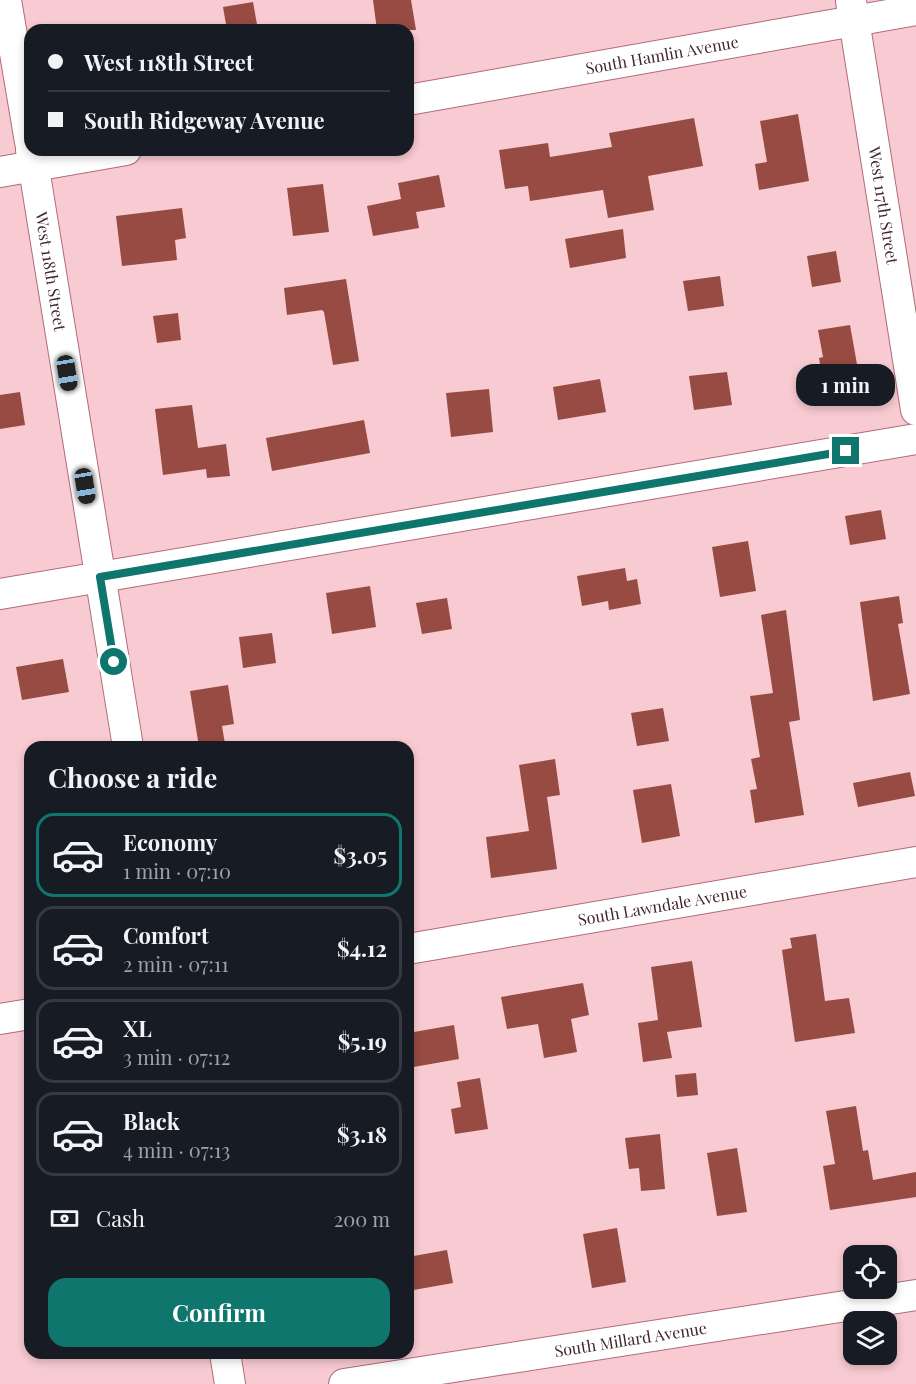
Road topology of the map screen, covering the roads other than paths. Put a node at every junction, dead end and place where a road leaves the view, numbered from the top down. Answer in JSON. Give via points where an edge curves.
{"nodes":[{"id":1,"x":6,"y":0,"type":"edge"},
{"id":2,"x":853,"y":10,"type":"edge"},
{"id":3,"x":916,"y":10,"type":"edge"},
{"id":4,"x":414,"y":99,"type":"edge"},
{"id":5,"x":24,"y":106,"type":"edge"},
{"id":6,"x":27,"y":156,"type":"edge"},
{"id":7,"x":32,"y":156,"type":"edge"},
{"id":8,"x":0,"y":172,"type":"edge"},
{"id":9,"x":916,"y":410,"type":"edge"},
{"id":10,"x":916,"y":439,"type":"edge"},
{"id":11,"x":100,"y":577,"type":"junction"},
{"id":12,"x":0,"y":594,"type":"edge"},
{"id":13,"x":127,"y":741,"type":"edge"},
{"id":14,"x":916,"y":862,"type":"edge"},
{"id":15,"x":414,"y":948,"type":"edge"},
{"id":16,"x":24,"y":1015,"type":"edge"},
{"id":17,"x":0,"y":1019,"type":"edge"},
{"id":18,"x":916,"y":1295,"type":"edge"},
{"id":19,"x":226,"y":1359,"type":"edge"},
{"id":20,"x":230,"y":1384,"type":"edge"},
{"id":21,"x":344,"y":1384,"type":"edge"}],
"edges":[{"from":1,"to":5,"type":"street","name":"West 118th Street"},
{"from":2,"to":3,"type":"street","name":"South Hamlin Avenue"},
{"from":2,"to":4,"type":"street","name":"South Hamlin Avenue"},
{"from":2,"to":9,"type":"street","name":"West 117th Street"},
{"from":6,"to":8,"type":"street"},
{"from":7,"to":11,"type":"street","name":"West 118th Street"},
{"from":10,"to":11,"type":"street"},
{"from":11,"to":12,"type":"street"},
{"from":11,"to":13,"type":"street","name":"West 118th Street"},
{"from":14,"to":15,"type":"street","name":"South Lawndale Avenue"},
{"from":16,"to":17,"type":"street"},
{"from":18,"to":21,"type":"street","name":"South Millard Avenue"},
{"from":19,"to":20,"type":"street"}]}
